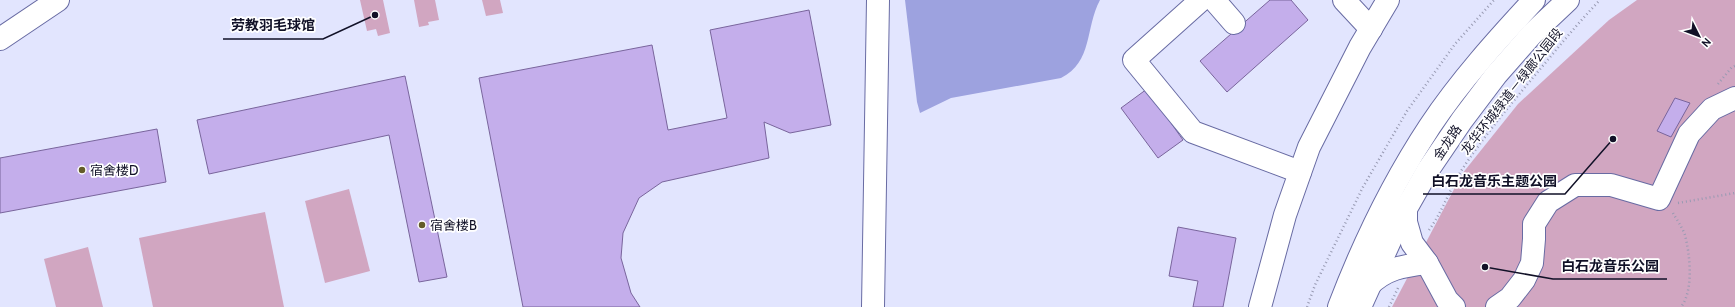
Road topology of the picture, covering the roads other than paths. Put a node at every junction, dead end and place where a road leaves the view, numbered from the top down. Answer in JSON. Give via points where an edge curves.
{"nodes":[{"id":1,"x":58,"y":0,"type":"edge"},
{"id":2,"x":878,"y":0,"type":"edge"},
{"id":3,"x":1201,"y":0,"type":"edge"},
{"id":4,"x":1214,"y":0,"type":"edge"},
{"id":5,"x":1344,"y":0,"type":"edge"},
{"id":6,"x":1388,"y":0,"type":"edge"},
{"id":7,"x":1534,"y":0,"type":"edge"},
{"id":8,"x":1568,"y":0,"type":"edge"},
{"id":9,"x":1234,"y":23,"type":"dead end"},
{"id":10,"x":1371,"y":29,"type":"junction"},
{"id":11,"x":0,"y":39,"type":"edge"},
{"id":12,"x":1735,"y":98,"type":"edge"},
{"id":13,"x":1300,"y":172,"type":"junction"},
{"id":14,"x":1406,"y":208,"type":"junction"},
{"id":15,"x":1427,"y":263,"type":"junction"},
{"id":16,"x":1368,"y":286,"type":"junction"},
{"id":17,"x":873,"y":307,"type":"edge"},
{"id":18,"x":1260,"y":307,"type":"edge"},
{"id":19,"x":1339,"y":307,"type":"edge"},
{"id":20,"x":1360,"y":307,"type":"edge"},
{"id":21,"x":1454,"y":307,"type":"edge"},
{"id":22,"x":1498,"y":307,"type":"edge"}],
"edges":[{"from":1,"to":11,"type":"main road"},
{"from":2,"to":17,"type":"main road"},
{"from":3,"to":13,"type":"main road","via":[[1134,60],[1193,132]]},
{"from":4,"to":9,"type":"main road"},
{"from":5,"to":10,"type":"main road"},
{"from":6,"to":10,"type":"main road"},
{"from":7,"to":19,"type":"main road","name":"金龙路","via":[[1498,39],[1430,126],[1376,222]]},
{"from":8,"to":14,"type":"main road","name":"金龙路","via":[[1532,34],[1496,75],[1432,164]]},
{"from":10,"to":13,"type":"main road","via":[[1309,147]]},
{"from":12,"to":22,"type":"main road","via":[[1712,109],[1689,134],[1664,202],[1611,185],[1575,185],[1548,202],[1534,224],[1532,263],[1524,280],[1510,298]]},
{"from":13,"to":18,"type":"main road","via":[[1285,215]]},
{"from":14,"to":15,"type":"main road","via":[[1406,222],[1412,242]]},
{"from":14,"to":16,"type":"main road","name":"金龙路"},
{"from":15,"to":16,"type":"main road","via":[[1386,272]]},
{"from":15,"to":21,"type":"main road","via":[[1447,300]]},
{"from":16,"to":20,"type":"main road","name":"金龙路"}]}
